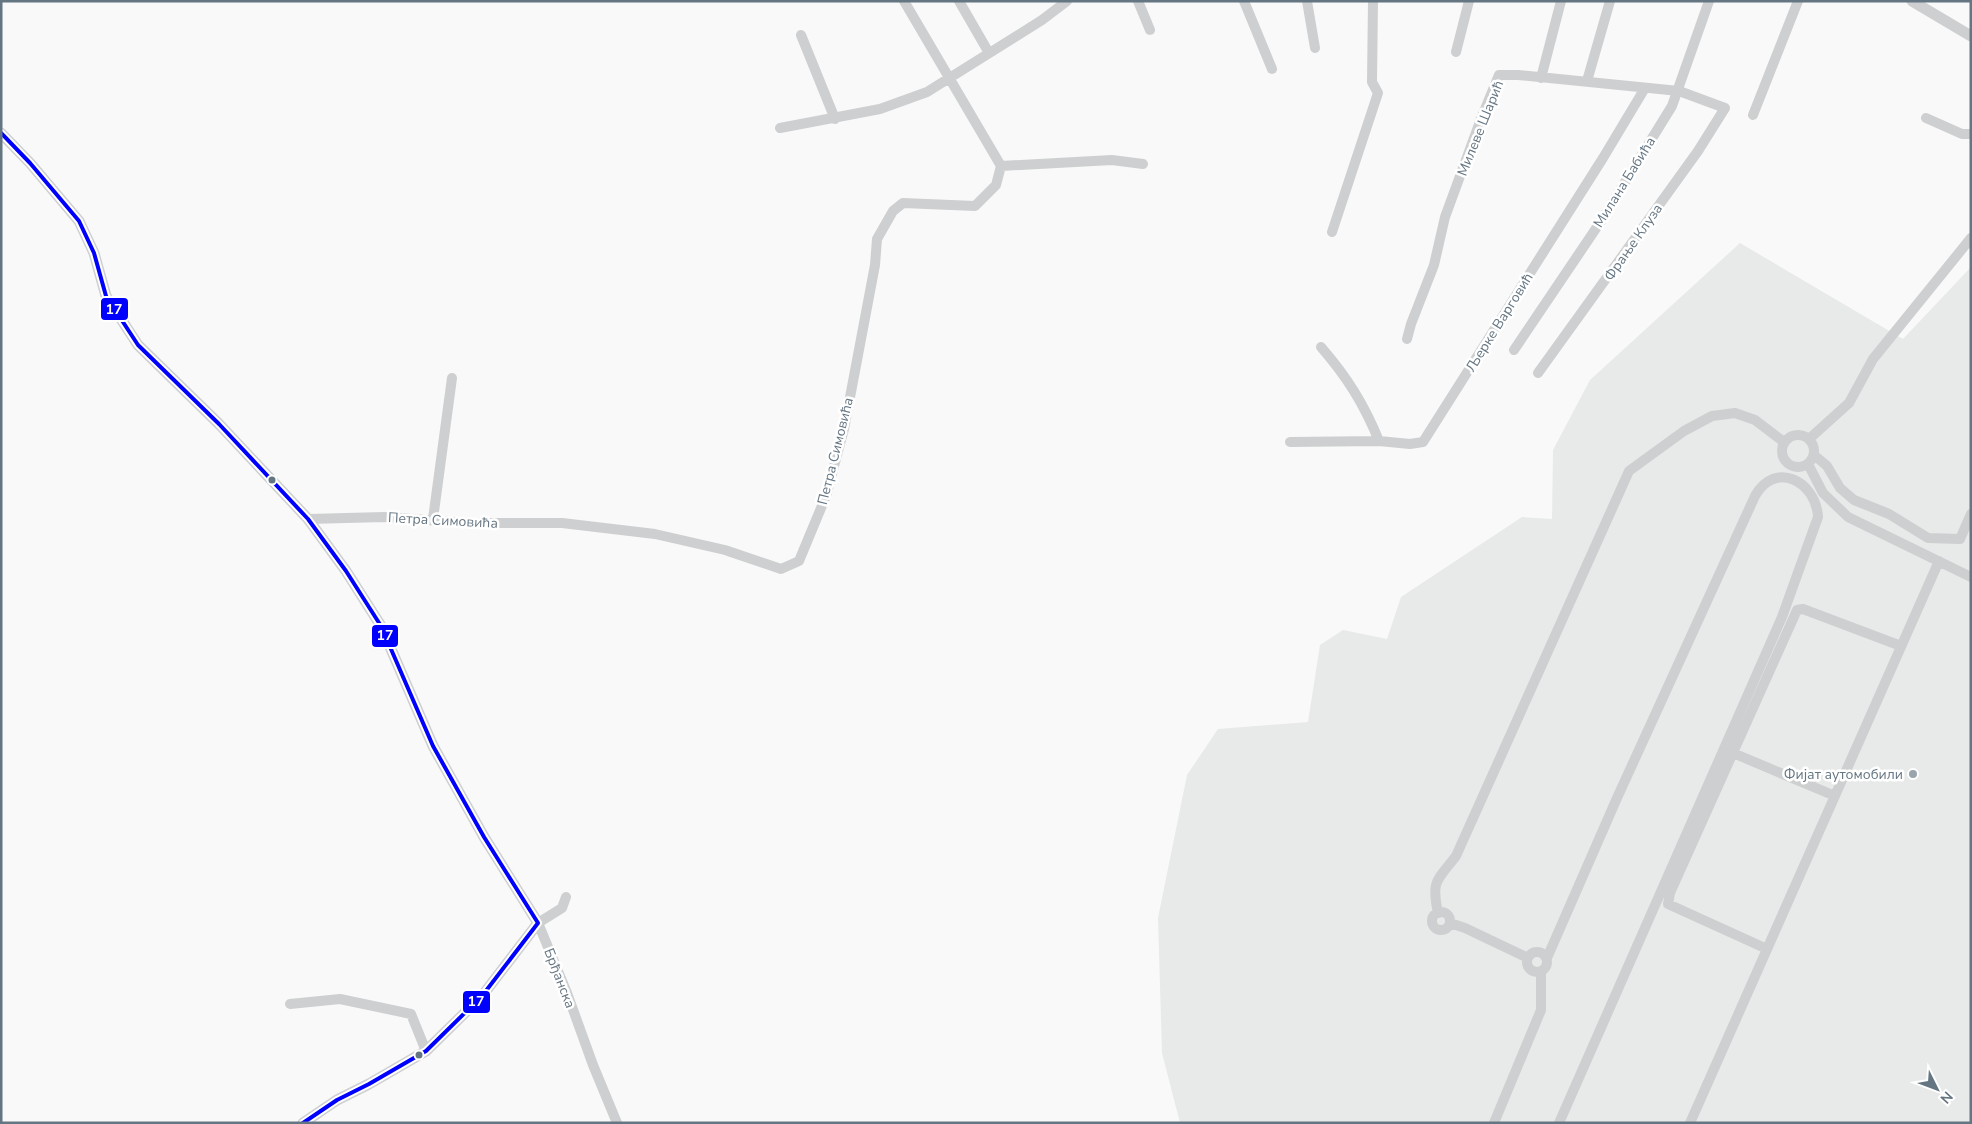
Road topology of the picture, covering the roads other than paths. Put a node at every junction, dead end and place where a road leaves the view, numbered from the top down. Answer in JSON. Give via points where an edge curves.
{"nodes":[{"id":1,"x":904,"y":1,"type":"edge"},
{"id":2,"x":959,"y":1,"type":"edge"},
{"id":3,"x":1067,"y":1,"type":"edge"},
{"id":4,"x":1138,"y":1,"type":"edge"},
{"id":5,"x":1244,"y":1,"type":"edge"},
{"id":6,"x":1307,"y":1,"type":"edge"},
{"id":7,"x":1373,"y":1,"type":"edge"},
{"id":8,"x":1469,"y":1,"type":"edge"},
{"id":9,"x":1561,"y":1,"type":"edge"},
{"id":10,"x":1610,"y":1,"type":"edge"},
{"id":11,"x":1709,"y":1,"type":"edge"},
{"id":12,"x":1798,"y":1,"type":"edge"},
{"id":13,"x":1912,"y":1,"type":"edge"},
{"id":14,"x":1150,"y":30,"type":"dead end"},
{"id":15,"x":801,"y":35,"type":"dead end"},
{"id":16,"x":1971,"y":36,"type":"edge"},
{"id":17,"x":1315,"y":48,"type":"dead end"},
{"id":18,"x":989,"y":52,"type":"junction"},
{"id":19,"x":1456,"y":52,"type":"dead end"},
{"id":20,"x":1272,"y":69,"type":"dead end"},
{"id":21,"x":948,"y":78,"type":"junction"},
{"id":22,"x":1541,"y":78,"type":"junction"},
{"id":23,"x":1587,"y":81,"type":"junction"},
{"id":24,"x":1645,"y":88,"type":"junction"},
{"id":25,"x":1679,"y":91,"type":"junction"},
{"id":26,"x":1725,"y":108,"type":"joint"},
{"id":27,"x":1753,"y":115,"type":"dead end"},
{"id":28,"x":1926,"y":118,"type":"dead end"},
{"id":29,"x":835,"y":119,"type":"junction"},
{"id":30,"x":780,"y":128,"type":"dead end"},
{"id":31,"x":1,"y":133,"type":"edge"},
{"id":32,"x":1971,"y":134,"type":"edge"},
{"id":33,"x":1143,"y":164,"type":"dead end"},
{"id":34,"x":1001,"y":166,"type":"junction"},
{"id":35,"x":1332,"y":232,"type":"dead end"},
{"id":36,"x":1971,"y":238,"type":"edge"},
{"id":37,"x":1407,"y":339,"type":"dead end"},
{"id":38,"x":1321,"y":347,"type":"dead end"},
{"id":39,"x":1514,"y":350,"type":"dead end"},
{"id":40,"x":1538,"y":373,"type":"dead end"},
{"id":41,"x":452,"y":378,"type":"dead end"},
{"id":42,"x":1809,"y":439,"type":"junction"},
{"id":43,"x":1379,"y":441,"type":"junction"},
{"id":44,"x":1290,"y":442,"type":"dead end"},
{"id":45,"x":1784,"y":442,"type":"junction"},
{"id":46,"x":1811,"y":459,"type":"junction"},
{"id":47,"x":1971,"y":514,"type":"edge"},
{"id":48,"x":308,"y":519,"type":"junction"},
{"id":49,"x":433,"y":519,"type":"junction"},
{"id":50,"x":1939,"y":562,"type":"junction"},
{"id":51,"x":1971,"y":577,"type":"edge"},
{"id":52,"x":1901,"y":646,"type":"junction"},
{"id":53,"x":1733,"y":753,"type":"junction"},
{"id":54,"x":1835,"y":796,"type":"junction"},
{"id":55,"x":566,"y":897,"type":"dead end"},
{"id":56,"x":1438,"y":913,"type":"junction"},
{"id":57,"x":538,"y":923,"type":"junction"},
{"id":58,"x":1450,"y":923,"type":"junction"},
{"id":59,"x":1767,"y":949,"type":"junction"},
{"id":60,"x":1528,"y":958,"type":"junction"},
{"id":61,"x":1547,"y":958,"type":"junction"},
{"id":62,"x":1541,"y":972,"type":"junction"},
{"id":63,"x":290,"y":1004,"type":"dead end"},
{"id":64,"x":426,"y":1051,"type":"junction"},
{"id":65,"x":303,"y":1123,"type":"edge"},
{"id":66,"x":617,"y":1123,"type":"edge"},
{"id":67,"x":1494,"y":1123,"type":"edge"},
{"id":68,"x":1558,"y":1123,"type":"edge"},
{"id":69,"x":1690,"y":1123,"type":"edge"}],
"edges":[{"from":1,"to":21,"type":"street"},
{"from":2,"to":18,"type":"street"},
{"from":3,"to":18,"type":"street"},
{"from":4,"to":14,"type":"street"},
{"from":5,"to":20,"type":"street"},
{"from":6,"to":17,"type":"street"},
{"from":7,"to":35,"type":"street","via":[[1372,82],[1378,93]]},
{"from":8,"to":19,"type":"street"},
{"from":9,"to":22,"type":"street"},
{"from":10,"to":23,"type":"street"},
{"from":11,"to":25,"type":"street","name":"Милана Бабића"},
{"from":12,"to":27,"type":"street"},
{"from":13,"to":16,"type":"street"},
{"from":15,"to":29,"type":"street"},
{"from":18,"to":21,"type":"street"},
{"from":21,"to":29,"type":"street","via":[[927,92],[880,109]]},
{"from":21,"to":34,"type":"street"},
{"from":22,"to":23,"type":"street","name":"Милеве Шарић"},
{"from":22,"to":37,"type":"street","name":"Милеве Шарић","via":[[1499,75],[1445,217],[1434,265]]},
{"from":23,"to":24,"type":"street","name":"Милеве Шарић"},
{"from":24,"to":25,"type":"street","name":"Милеве Шарић"},
{"from":24,"to":43,"type":"street","name":"Љерке Варговић","via":[[1423,442]]},
{"from":25,"to":26,"type":"street","name":"Милеве Шарић"},
{"from":25,"to":39,"type":"street","name":"Милана Бабића","via":[[1601,221]]},
{"from":26,"to":40,"type":"street","name":"Фрање Клуза","via":[[1693,158]]},
{"from":28,"to":32,"type":"street","via":[[1962,134]]},
{"from":29,"to":30,"type":"street"},
{"from":31,"to":48,"type":"street","name":"Брђанска","via":[[79,221],[94,253],[106,296],[138,345],[219,424]]},
{"from":33,"to":34,"type":"street","via":[[1112,160]]},
{"from":34,"to":49,"type":"street","name":"Петра Симовића","via":[[996,185],[975,206],[903,203],[893,211],[877,239],[844,429],[826,496],[799,561],[781,569],[716,548],[655,534],[562,524]]},
{"from":36,"to":42,"type":"street","via":[[1873,359],[1849,403]]},
{"from":38,"to":43,"type":"street","via":[[1344,372],[1366,409]]},
{"from":41,"to":49,"type":"street"},
{"from":42,"to":45,"type":"street","via":[[1793,435]]},
{"from":42,"to":46,"type":"street","via":[[1814,449]]},
{"from":43,"to":44,"type":"street","name":"Љерке Варговић"},
{"from":45,"to":46,"type":"street","via":[[1781,452],[1788,465],[1798,468]]},
{"from":45,"to":56,"type":"street","via":[[1755,420],[1735,413],[1712,416],[1684,431],[1629,471],[1456,856],[1436,883],[1434,892]]},
{"from":46,"to":47,"type":"street","via":[[1827,466],[1840,488],[1854,500],[1889,514],[1928,538],[1960,540]]},
{"from":46,"to":50,"type":"street","via":[[1823,493],[1848,517]]},
{"from":48,"to":49,"type":"street","name":"Петра Симовића"},
{"from":48,"to":57,"type":"street","name":"Брђанска","via":[[380,626],[433,746],[484,837]]},
{"from":50,"to":51,"type":"street"},
{"from":50,"to":52,"type":"street"},
{"from":52,"to":53,"type":"street","via":[[1803,609],[1797,610]]},
{"from":52,"to":54,"type":"street"},
{"from":53,"to":54,"type":"street"},
{"from":53,"to":59,"type":"street","via":[[1670,893],[1668,904]]},
{"from":54,"to":59,"type":"street"},
{"from":55,"to":57,"type":"street","via":[[562,908]]},
{"from":56,"to":58,"type":"street","via":[[1446,913]]},
{"from":56,"to":58,"type":"street","via":[[1433,920],[1436,928],[1444,929]]},
{"from":57,"to":64,"type":"street","via":[[482,996]]},
{"from":57,"to":66,"type":"street","name":"Брђанска"},
{"from":58,"to":60,"type":"street"},
{"from":59,"to":69,"type":"street"},
{"from":60,"to":61,"type":"street","via":[[1539,952]]},
{"from":60,"to":62,"type":"street","via":[[1527,965],[1531,971]]},
{"from":61,"to":62,"type":"street","via":[[1547,965]]},
{"from":61,"to":68,"type":"street","via":[[1747,511],[1765,482],[1779,478],[1794,480],[1814,497],[1818,517],[1782,617]]},
{"from":62,"to":67,"type":"street","via":[[1541,1010]]},
{"from":63,"to":64,"type":"street","via":[[340,998],[411,1014]]},
{"from":64,"to":65,"type":"street","via":[[337,1100]]}]}
